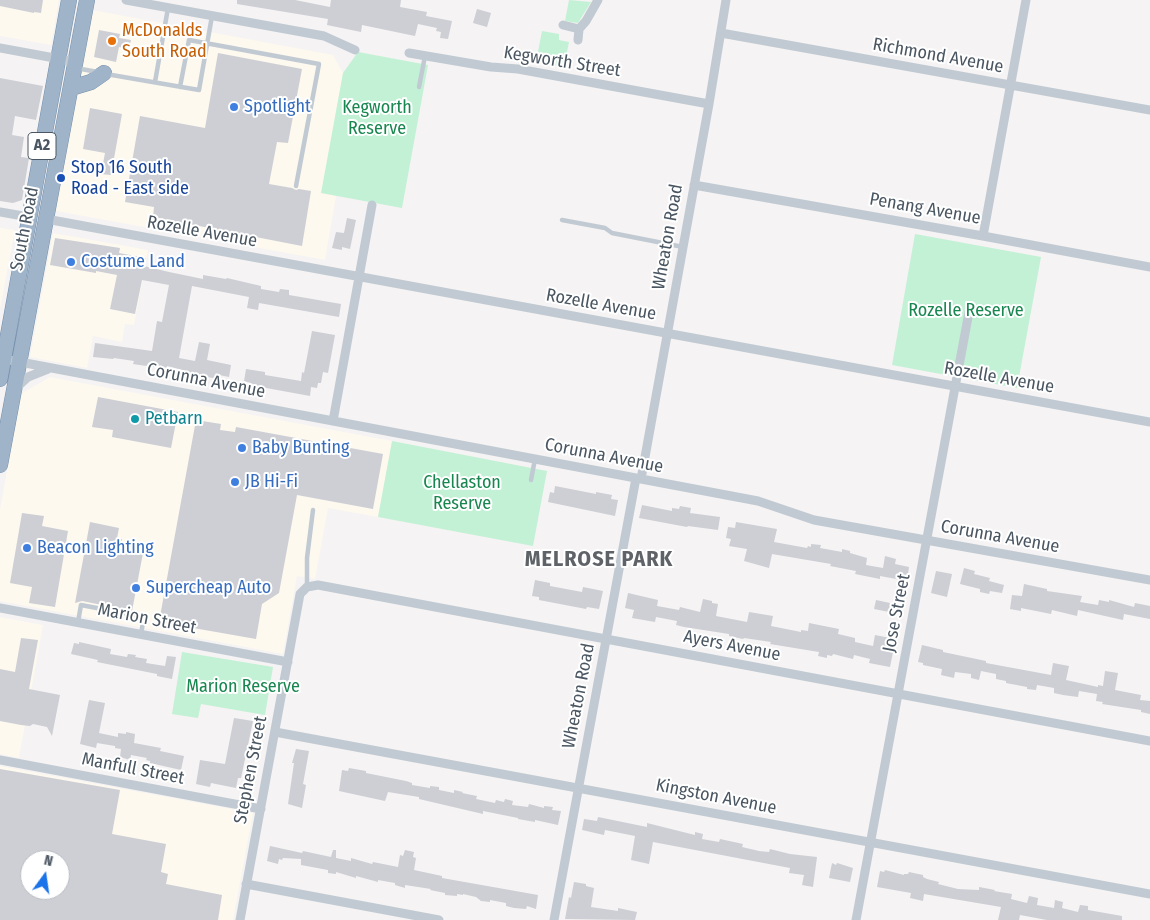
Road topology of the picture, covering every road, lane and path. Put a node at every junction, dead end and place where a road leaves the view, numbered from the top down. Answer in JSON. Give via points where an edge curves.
{"nodes":[{"id":1,"x":69,"y":0,"type":"edge"},
{"id":2,"x":87,"y":0,"type":"edge"},
{"id":3,"x":126,"y":0,"type":"edge"},
{"id":4,"x":598,"y":0,"type":"edge"},
{"id":5,"x":726,"y":0,"type":"edge"},
{"id":6,"x":1026,"y":0,"type":"edge"},
{"id":7,"x":168,"y":8,"type":"junction"},
{"id":8,"x":212,"y":16,"type":"junction"},
{"id":9,"x":563,"y":26,"type":"dead end"},
{"id":10,"x":579,"y":29,"type":"junction"},
{"id":11,"x":721,"y":33,"type":"junction"},
{"id":12,"x":578,"y":40,"type":"dead end"},
{"id":13,"x":207,"y":43,"type":"junction"},
{"id":14,"x":0,"y":48,"type":"edge"},
{"id":15,"x":354,"y":50,"type":"dead end"},
{"id":16,"x":409,"y":53,"type":"dead end"},
{"id":17,"x":425,"y":56,"type":"junction"},
{"id":18,"x":58,"y":59,"type":"junction"},
{"id":19,"x":76,"y":62,"type":"junction"},
{"id":20,"x":104,"y":73,"type":"junction"},
{"id":21,"x":155,"y":82,"type":"junction"},
{"id":22,"x":180,"y":86,"type":"junction"},
{"id":23,"x":1010,"y":86,"type":"junction"},
{"id":24,"x":419,"y":87,"type":"dead end"},
{"id":25,"x":71,"y":88,"type":"junction"},
{"id":26,"x":709,"y":104,"type":"junction"},
{"id":27,"x":1150,"y":110,"type":"edge"},
{"id":28,"x":694,"y":185,"type":"junction"},
{"id":29,"x":296,"y":186,"type":"dead end"},
{"id":30,"x":372,"y":205,"type":"dead end"},
{"id":31,"x":0,"y":212,"type":"edge"},
{"id":32,"x":30,"y":218,"type":"junction"},
{"id":33,"x":46,"y":220,"type":"junction"},
{"id":34,"x":562,"y":220,"type":"dead end"},
{"id":35,"x":983,"y":236,"type":"junction"},
{"id":36,"x":683,"y":247,"type":"junction"},
{"id":37,"x":1150,"y":268,"type":"edge"},
{"id":38,"x":360,"y":277,"type":"junction"},
{"id":39,"x":969,"y":312,"type":"dead end"},
{"id":40,"x":668,"y":334,"type":"junction"},
{"id":41,"x":11,"y":361,"type":"junction"},
{"id":42,"x":51,"y":368,"type":"junction"},
{"id":43,"x":0,"y":379,"type":"edge"},
{"id":44,"x":955,"y":386,"type":"junction"},
{"id":45,"x":13,"y":391,"type":"junction"},
{"id":46,"x":333,"y":421,"type":"junction"},
{"id":47,"x":1150,"y":422,"type":"edge"},
{"id":48,"x":535,"y":459,"type":"junction"},
{"id":49,"x":0,"y":465,"type":"edge"},
{"id":50,"x":639,"y":479,"type":"junction"},
{"id":51,"x":531,"y":480,"type":"dead end"},
{"id":52,"x":313,"y":510,"type":"dead end"},
{"id":53,"x":927,"y":541,"type":"junction"},
{"id":54,"x":1150,"y":580,"type":"edge"},
{"id":55,"x":307,"y":587,"type":"junction"},
{"id":56,"x":0,"y":608,"type":"edge"},
{"id":57,"x":78,"y":622,"type":"junction"},
{"id":58,"x":141,"y":634,"type":"junction"},
{"id":59,"x":606,"y":639,"type":"junction"},
{"id":60,"x":288,"y":662,"type":"junction"},
{"id":61,"x":898,"y":693,"type":"junction"},
{"id":62,"x":275,"y":732,"type":"junction"},
{"id":63,"x":1150,"y":740,"type":"edge"},
{"id":64,"x":0,"y":760,"type":"edge"},
{"id":65,"x":579,"y":788,"type":"junction"},
{"id":66,"x":261,"y":809,"type":"junction"},
{"id":67,"x":871,"y":843,"type":"junction"},
{"id":68,"x":246,"y":884,"type":"junction"},
{"id":69,"x":1150,"y":894,"type":"edge"},
{"id":70,"x":240,"y":920,"type":"edge"},
{"id":71,"x":440,"y":920,"type":"edge"},
{"id":72,"x":554,"y":920,"type":"edge"},
{"id":73,"x":856,"y":920,"type":"edge"}],
"edges":[{"from":1,"to":18,"type":"highway","name":"South Road","number":"A2"},
{"from":2,"to":19,"type":"highway","name":"South Road","number":"A2"},
{"from":3,"to":7,"type":"street"},
{"from":4,"to":10,"type":"street"},
{"from":5,"to":11,"type":"street","name":"Wheaton Road"},
{"from":6,"to":23,"type":"street"},
{"from":7,"to":8,"type":"street"},
{"from":7,"to":21,"type":"lane"},
{"from":8,"to":13,"type":"lane"},
{"from":8,"to":15,"type":"street","via":[[324,36]]},
{"from":9,"to":10,"type":"street"},
{"from":10,"to":12,"type":"street"},
{"from":11,"to":23,"type":"street","name":"Richmond Avenue"},
{"from":11,"to":26,"type":"street","name":"Wheaton Road"},
{"from":13,"to":22,"type":"lane","via":[[189,40]]},
{"from":13,"to":22,"type":"lane","via":[[199,90]]},
{"from":13,"to":29,"type":"lane","via":[[318,64]]},
{"from":14,"to":18,"type":"street"},
{"from":16,"to":17,"type":"street","name":"Kegworth Street"},
{"from":17,"to":24,"type":"lane"},
{"from":17,"to":26,"type":"street","name":"Kegworth Street","via":[[518,69]]},
{"from":18,"to":19,"type":"street"},
{"from":18,"to":32,"type":"highway","name":"South Road","number":"A2"},
{"from":19,"to":20,"type":"lane","via":[[81,69]]},
{"from":19,"to":25,"type":"highway","name":"South Road","number":"A2"},
{"from":20,"to":21,"type":"lane"},
{"from":20,"to":25,"type":"highway","via":[[91,82]]},
{"from":21,"to":22,"type":"lane"},
{"from":23,"to":27,"type":"street","name":"Richmond Avenue"},
{"from":23,"to":35,"type":"street"},
{"from":25,"to":33,"type":"highway","name":"South Road","number":"A2"},
{"from":26,"to":28,"type":"street","name":"Wheaton Road"},
{"from":28,"to":35,"type":"street","name":"Penang Avenue"},
{"from":28,"to":36,"type":"street","name":"Wheaton Road"},
{"from":30,"to":38,"type":"street"},
{"from":31,"to":32,"type":"street"},
{"from":32,"to":41,"type":"highway","name":"South Road","number":"A2"},
{"from":33,"to":38,"type":"street","name":"Rozelle Avenue"},
{"from":33,"to":41,"type":"highway","name":"South Road","number":"A2"},
{"from":34,"to":36,"type":"lane"},
{"from":35,"to":37,"type":"street","name":"Penang Avenue"},
{"from":36,"to":40,"type":"street","name":"Wheaton Road"},
{"from":38,"to":40,"type":"street","name":"Rozelle Avenue"},
{"from":38,"to":46,"type":"street"},
{"from":39,"to":44,"type":"street","name":"Jose Street"},
{"from":40,"to":44,"type":"street","name":"Rozelle Avenue"},
{"from":40,"to":50,"type":"street","name":"Wheaton Road"},
{"from":41,"to":42,"type":"street","name":"Corunna Avenue"},
{"from":41,"to":43,"type":"highway","name":"South Road","number":"A2"},
{"from":41,"to":45,"type":"highway","name":"South Road","number":"A2"},
{"from":42,"to":45,"type":"street","via":[[28,378]]},
{"from":42,"to":46,"type":"street","name":"Corunna Avenue"},
{"from":44,"to":47,"type":"street","name":"Rozelle Avenue"},
{"from":44,"to":53,"type":"street","name":"Jose Street"},
{"from":45,"to":49,"type":"highway","name":"South Road","number":"A2"},
{"from":46,"to":48,"type":"street","name":"Corunna Avenue"},
{"from":48,"to":50,"type":"street","name":"Corunna Avenue"},
{"from":48,"to":51,"type":"lane"},
{"from":50,"to":53,"type":"street","name":"Corunna Avenue","via":[[758,501],[814,520]]},
{"from":50,"to":59,"type":"street","name":"Wheaton Road"},
{"from":52,"to":55,"type":"lane","name":"Stephen Street"},
{"from":53,"to":54,"type":"street","name":"Corunna Avenue"},
{"from":53,"to":61,"type":"street","name":"Jose Street"},
{"from":55,"to":59,"type":"street","name":"Ayers Avenue","via":[[318,585]]},
{"from":55,"to":60,"type":"street","name":"Stephen Street","via":[[300,594]]},
{"from":56,"to":57,"type":"street","name":"Marion Street"},
{"from":57,"to":58,"type":"street","name":"Marion Street"},
{"from":57,"to":58,"type":"lane","via":[[81,605],[135,615],[144,617]]},
{"from":58,"to":60,"type":"street","name":"Marion Street"},
{"from":59,"to":61,"type":"street","name":"Ayers Avenue"},
{"from":59,"to":65,"type":"street","name":"Wheaton Road"},
{"from":60,"to":62,"type":"street","name":"Stephen Street"},
{"from":61,"to":63,"type":"street","name":"Ayers Avenue"},
{"from":61,"to":67,"type":"street","name":"Jose Street"},
{"from":62,"to":65,"type":"street","name":"Kingston Avenue"},
{"from":62,"to":66,"type":"street","name":"Stephen Street"},
{"from":64,"to":66,"type":"street","name":"Manfull Street"},
{"from":65,"to":67,"type":"street","name":"Kingston Avenue"},
{"from":65,"to":72,"type":"street","name":"Wheaton Road"},
{"from":66,"to":68,"type":"street","name":"Stephen Street"},
{"from":67,"to":69,"type":"street","name":"Kingston Avenue"},
{"from":67,"to":73,"type":"street","name":"Jose Street"},
{"from":68,"to":70,"type":"street","name":"Stephen Street"},
{"from":68,"to":71,"type":"street"}]}
